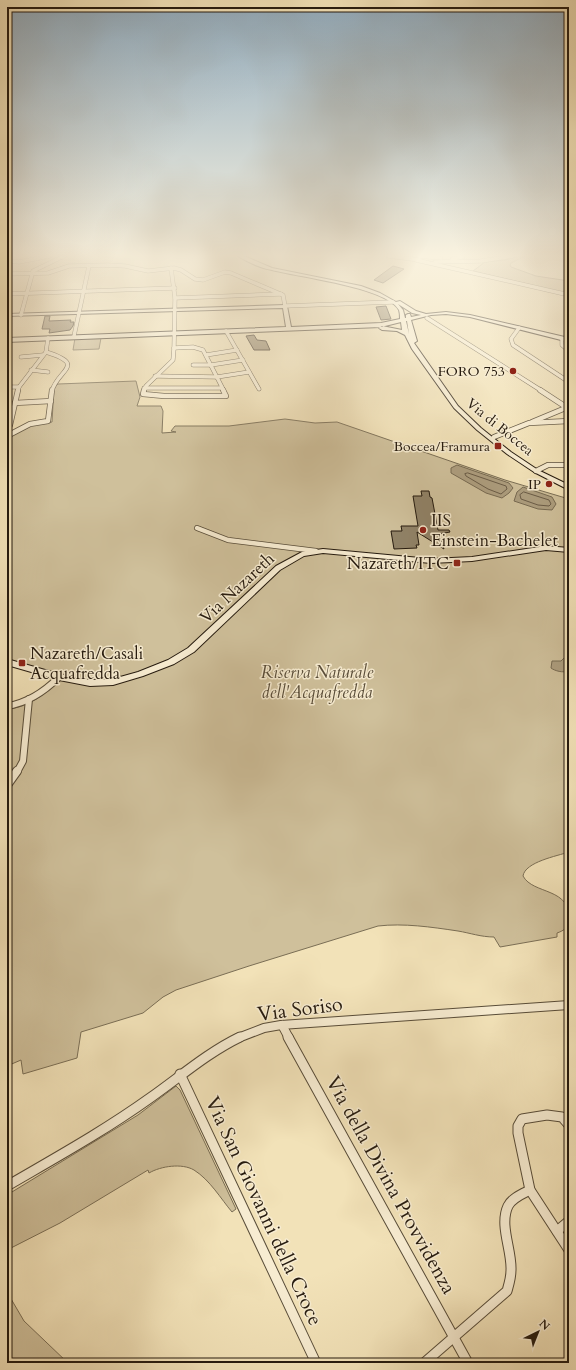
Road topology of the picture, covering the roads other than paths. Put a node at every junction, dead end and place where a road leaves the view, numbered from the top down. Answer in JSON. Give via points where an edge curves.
{"nodes":[{"id":1,"x":77,"y":320,"type":"edge"},
{"id":2,"x":175,"y":320,"type":"edge"},
{"id":3,"x":288,"y":320,"type":"edge"},
{"id":4,"x":397,"y":320,"type":"edge"},
{"id":5,"x":414,"y":320,"type":"edge"},
{"id":6,"x":422,"y":320,"type":"edge"},
{"id":7,"x":434,"y":320,"type":"edge"},
{"id":8,"x":483,"y":320,"type":"edge"},
{"id":9,"x":410,"y":321,"type":"junction"},
{"id":10,"x":404,"y":322,"type":"junction"},
{"id":11,"x":391,"y":324,"type":"junction"},
{"id":12,"x":344,"y":327,"type":"junction"},
{"id":13,"x":289,"y":328,"type":"junction"},
{"id":14,"x":382,"y":328,"type":"junction"},
{"id":15,"x":519,"y":328,"type":"junction"},
{"id":16,"x":226,"y":331,"type":"junction"},
{"id":17,"x":175,"y":332,"type":"junction"},
{"id":18,"x":409,"y":335,"type":"junction"},
{"id":19,"x":74,"y":336,"type":"junction"},
{"id":20,"x":562,"y":339,"type":"junction"},
{"id":21,"x":7,"y":340,"type":"edge"},
{"id":22,"x":569,"y":340,"type":"edge"},
{"id":23,"x":48,"y":341,"type":"junction"},
{"id":24,"x":174,"y":348,"type":"junction"},
{"id":25,"x":238,"y":350,"type":"junction"},
{"id":26,"x":569,"y":351,"type":"edge"},
{"id":27,"x":44,"y":354,"type":"junction"},
{"id":28,"x":206,"y":355,"type":"junction"},
{"id":29,"x":21,"y":357,"type":"dead end"},
{"id":30,"x":243,"y":360,"type":"junction"},
{"id":31,"x":193,"y":365,"type":"dead end"},
{"id":32,"x":211,"y":365,"type":"junction"},
{"id":33,"x":31,"y":370,"type":"junction"},
{"id":34,"x":48,"y":372,"type":"dead end"},
{"id":35,"x":249,"y":372,"type":"junction"},
{"id":36,"x":155,"y":376,"type":"junction"},
{"id":37,"x":217,"y":377,"type":"junction"},
{"id":38,"x":569,"y":382,"type":"edge"},
{"id":39,"x":7,"y":387,"type":"edge"},
{"id":40,"x":19,"y":387,"type":"junction"},
{"id":41,"x":144,"y":388,"type":"junction"},
{"id":42,"x":222,"y":388,"type":"junction"},
{"id":43,"x":259,"y":389,"type":"dead end"},
{"id":44,"x":51,"y":401,"type":"junction"},
{"id":45,"x":15,"y":403,"type":"junction"},
{"id":46,"x":567,"y":407,"type":"edge"},
{"id":47,"x":569,"y":421,"type":"edge"},
{"id":48,"x":529,"y":423,"type":"junction"},
{"id":49,"x":10,"y":425,"type":"dead end"},
{"id":50,"x":7,"y":436,"type":"edge"},
{"id":51,"x":494,"y":437,"type":"junction"},
{"id":52,"x":569,"y":465,"type":"edge"},
{"id":53,"x":538,"y":470,"type":"junction"},
{"id":54,"x":569,"y":484,"type":"edge"},
{"id":55,"x":569,"y":488,"type":"edge"},
{"id":56,"x":197,"y":528,"type":"dead end"},
{"id":57,"x":569,"y":550,"type":"edge"},
{"id":58,"x":316,"y":551,"type":"junction"},
{"id":59,"x":7,"y":662,"type":"edge"},
{"id":60,"x":59,"y":677,"type":"junction"},
{"id":61,"x":29,"y":699,"type":"junction"},
{"id":62,"x":7,"y":706,"type":"edge"},
{"id":63,"x":7,"y":785,"type":"edge"},
{"id":64,"x":569,"y":1005,"type":"edge"},
{"id":65,"x":282,"y":1025,"type":"junction"},
{"id":66,"x":180,"y":1074,"type":"junction"},
{"id":67,"x":569,"y":1125,"type":"edge"},
{"id":68,"x":7,"y":1186,"type":"edge"},
{"id":69,"x":530,"y":1190,"type":"junction"},
{"id":70,"x":569,"y":1221,"type":"edge"},
{"id":71,"x":557,"y":1231,"type":"junction"},
{"id":72,"x":569,"y":1250,"type":"edge"},
{"id":73,"x":454,"y":1338,"type":"junction"},
{"id":74,"x":316,"y":1363,"type":"edge"},
{"id":75,"x":424,"y":1363,"type":"edge"},
{"id":76,"x":468,"y":1363,"type":"edge"}],
"edges":[{"from":1,"to":19,"type":"street"},
{"from":2,"to":17,"type":"street"},
{"from":3,"to":13,"type":"main road"},
{"from":4,"to":11,"type":"main road"},
{"from":5,"to":9,"type":"main road"},
{"from":6,"to":18,"type":"main road"},
{"from":7,"to":46,"type":"street"},
{"from":8,"to":15,"type":"main road"},
{"from":9,"to":10,"type":"main road"},
{"from":9,"to":18,"type":"main road","name":"Via di Boccea"},
{"from":10,"to":11,"type":"main road"},
{"from":10,"to":14,"type":"main road"},
{"from":10,"to":18,"type":"main road","name":"Via di Boccea"},
{"from":11,"to":12,"type":"main road"},
{"from":12,"to":13,"type":"main road"},
{"from":12,"to":14,"type":"main road"},
{"from":13,"to":16,"type":"main road"},
{"from":14,"to":18,"type":"main road","via":[[398,330]]},
{"from":15,"to":20,"type":"main road"},
{"from":15,"to":38,"type":"street","via":[[511,339],[513,345]]},
{"from":16,"to":17,"type":"main road"},
{"from":16,"to":25,"type":"street"},
{"from":17,"to":19,"type":"main road"},
{"from":17,"to":24,"type":"street"},
{"from":18,"to":51,"type":"main road","name":"Via di Boccea","via":[[459,405]]},
{"from":18,"to":53,"type":"main road","name":"Via di Boccea","via":[[422,360],[456,407],[500,446]]},
{"from":19,"to":23,"type":"main road"},
{"from":20,"to":22,"type":"main road"},
{"from":20,"to":26,"type":"street","via":[[562,345]]},
{"from":21,"to":23,"type":"main road"},
{"from":23,"to":27,"type":"street"},
{"from":24,"to":28,"type":"street","via":[[198,348]]},
{"from":24,"to":36,"type":"street","via":[[173,360]]},
{"from":25,"to":28,"type":"street"},
{"from":25,"to":30,"type":"street"},
{"from":27,"to":29,"type":"street"},
{"from":27,"to":33,"type":"street"},
{"from":27,"to":44,"type":"street","via":[[63,359],[68,366],[54,383]]},
{"from":28,"to":32,"type":"street"},
{"from":30,"to":32,"type":"street"},
{"from":30,"to":35,"type":"street"},
{"from":31,"to":32,"type":"street"},
{"from":32,"to":37,"type":"street"},
{"from":33,"to":34,"type":"street"},
{"from":33,"to":40,"type":"street"},
{"from":35,"to":37,"type":"street"},
{"from":35,"to":43,"type":"street"},
{"from":36,"to":37,"type":"street"},
{"from":36,"to":41,"type":"street"},
{"from":37,"to":42,"type":"street"},
{"from":39,"to":40,"type":"street"},
{"from":40,"to":45,"type":"street"},
{"from":41,"to":42,"type":"street"},
{"from":41,"to":42,"type":"street","via":[[142,394],[145,396],[224,397],[226,395]]},
{"from":44,"to":45,"type":"street"},
{"from":44,"to":50,"type":"street","via":[[48,421],[30,424]]},
{"from":45,"to":49,"type":"street"},
{"from":46,"to":48,"type":"street"},
{"from":47,"to":48,"type":"street"},
{"from":48,"to":51,"type":"street"},
{"from":51,"to":53,"type":"main road","name":"Via di Boccea"},
{"from":52,"to":53,"type":"street","via":[[548,465]]},
{"from":53,"to":54,"type":"main road","name":"Via di Boccea"},
{"from":53,"to":55,"type":"main road","name":"Via di Boccea"},
{"from":56,"to":58,"type":"street","via":[[228,540]]},
{"from":57,"to":58,"type":"main road","name":"Via Nazareth","via":[[546,548],[432,561]]},
{"from":58,"to":60,"type":"main road","name":"Via Nazareth","via":[[294,558],[278,568],[208,635],[191,650],[174,660],[140,674],[108,683],[90,683]]},
{"from":59,"to":60,"type":"main road","name":"Via Nazareth"},
{"from":60,"to":61,"type":"street"},
{"from":61,"to":62,"type":"street"},
{"from":61,"to":63,"type":"street","via":[[23,761]]},
{"from":64,"to":65,"type":"street","name":"Via Soriso"},
{"from":65,"to":66,"type":"street","name":"Via Soriso","via":[[238,1037]]},
{"from":65,"to":73,"type":"street","name":"Via della Divina Provvidenza"},
{"from":66,"to":68,"type":"street","name":"Via Soriso","via":[[135,1109]]},
{"from":66,"to":74,"type":"street","name":"Via San Giovanni della Croce"},
{"from":67,"to":69,"type":"street","via":[[559,1115],[528,1117],[520,1122],[518,1133]]},
{"from":69,"to":71,"type":"street"},
{"from":69,"to":73,"type":"street","via":[[512,1201],[506,1210],[512,1270],[505,1295]]},
{"from":70,"to":71,"type":"street"},
{"from":71,"to":72,"type":"street"},
{"from":73,"to":75,"type":"street"},
{"from":73,"to":76,"type":"street","name":"Via della Divina Provvidenza"}]}
